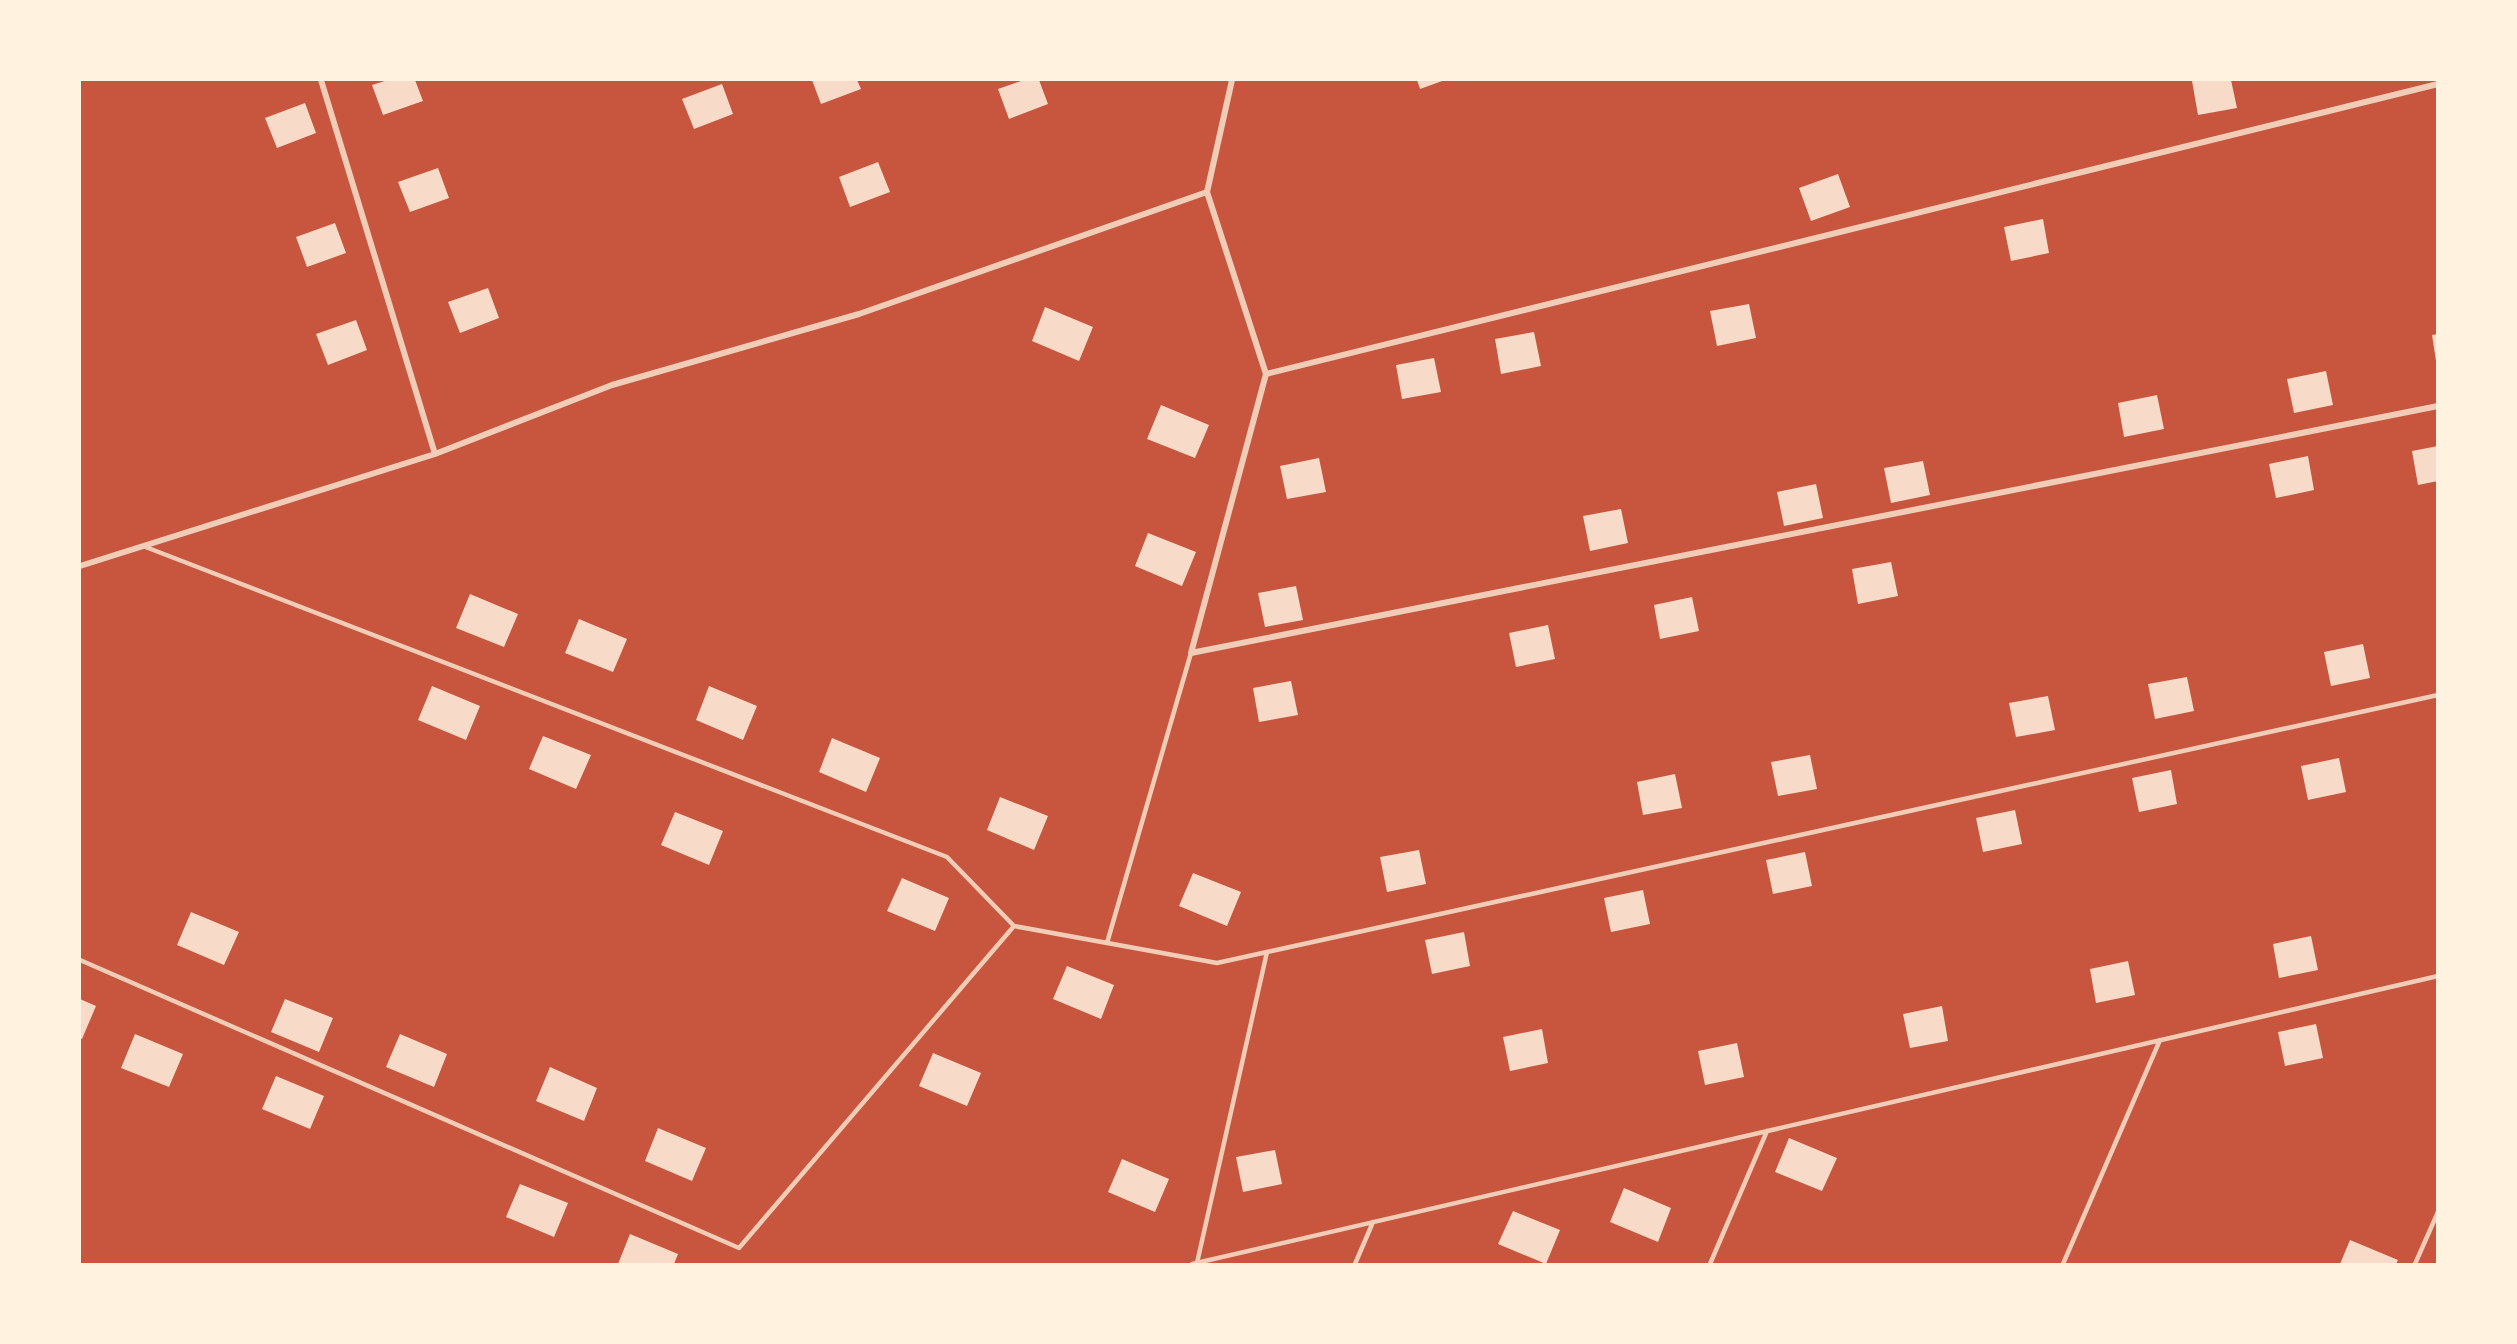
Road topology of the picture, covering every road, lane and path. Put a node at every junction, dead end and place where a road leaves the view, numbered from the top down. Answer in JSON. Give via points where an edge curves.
{"nodes":[{"id":1,"x":321,"y":80,"type":"edge"},
{"id":2,"x":1233,"y":80,"type":"edge"},
{"id":3,"x":2438,"y":84,"type":"edge"},
{"id":4,"x":1207,"y":192,"type":"junction"},
{"id":5,"x":1266,"y":374,"type":"junction"},
{"id":6,"x":2438,"y":406,"type":"edge"},
{"id":7,"x":435,"y":454,"type":"junction"},
{"id":8,"x":143,"y":546,"type":"junction"},
{"id":9,"x":80,"y":566,"type":"edge"},
{"id":10,"x":1191,"y":653,"type":"junction"},
{"id":11,"x":2438,"y":694,"type":"edge"},
{"id":12,"x":1014,"y":926,"type":"junction"},
{"id":13,"x":1107,"y":943,"type":"junction"},
{"id":14,"x":1267,"y":952,"type":"junction"},
{"id":15,"x":80,"y":960,"type":"edge"},
{"id":16,"x":2438,"y":976,"type":"edge"},
{"id":17,"x":2160,"y":1040,"type":"junction"},
{"id":18,"x":1767,"y":1131,"type":"junction"},
{"id":19,"x":2438,"y":1212,"type":"edge"},
{"id":20,"x":1373,"y":1222,"type":"junction"},
{"id":21,"x":1194,"y":1264,"type":"edge"},
{"id":22,"x":1355,"y":1264,"type":"edge"},
{"id":23,"x":1710,"y":1264,"type":"edge"},
{"id":24,"x":2063,"y":1264,"type":"edge"},
{"id":25,"x":2415,"y":1264,"type":"edge"}],
"edges":[{"from":1,"to":7,"type":"street"},
{"from":2,"to":4,"type":"street"},
{"from":3,"to":5,"type":"street"},
{"from":4,"to":5,"type":"street"},
{"from":4,"to":7,"type":"street","via":[[859,314],[612,385]]},
{"from":5,"to":10,"type":"street"},
{"from":6,"to":10,"type":"street"},
{"from":7,"to":8,"type":"street"},
{"from":8,"to":9,"type":"street"},
{"from":8,"to":12,"type":"lane","via":[[947,857]]},
{"from":10,"to":13,"type":"lane"},
{"from":11,"to":14,"type":"lane"},
{"from":12,"to":13,"type":"lane"},
{"from":12,"to":15,"type":"lane","via":[[739,1248]]},
{"from":13,"to":14,"type":"lane","via":[[1217,963]]},
{"from":14,"to":21,"type":"lane"},
{"from":16,"to":17,"type":"lane"},
{"from":17,"to":18,"type":"lane"},
{"from":17,"to":24,"type":"lane"},
{"from":18,"to":20,"type":"lane"},
{"from":18,"to":23,"type":"lane"},
{"from":19,"to":25,"type":"lane"},
{"from":20,"to":21,"type":"lane"},
{"from":20,"to":22,"type":"lane"}]}
